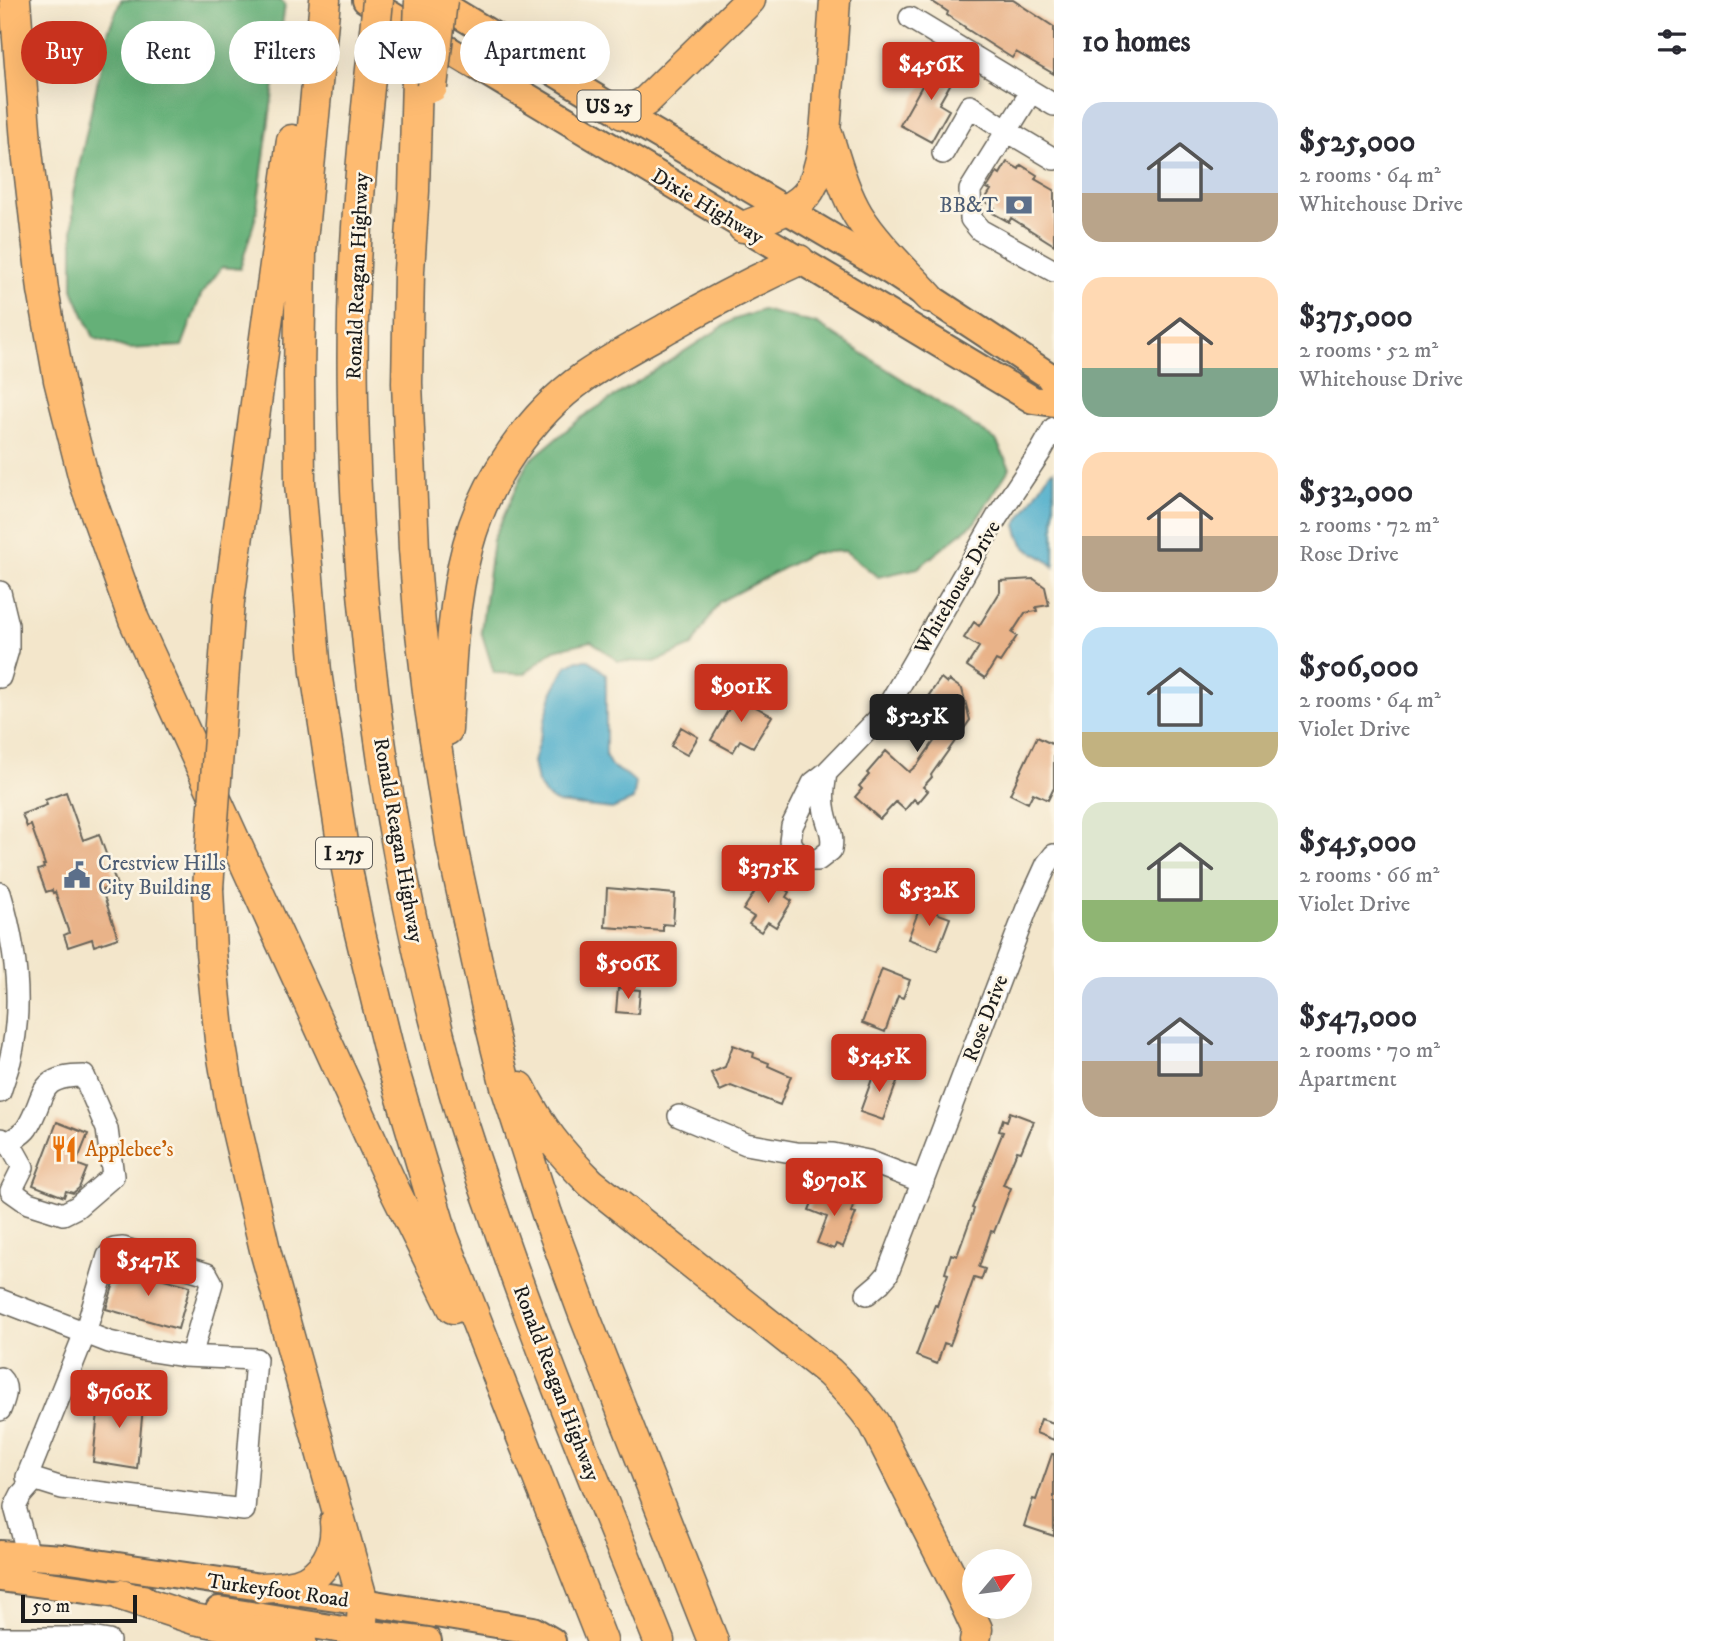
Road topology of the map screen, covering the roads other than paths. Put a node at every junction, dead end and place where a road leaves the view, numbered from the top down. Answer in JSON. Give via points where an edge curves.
{"nodes":[{"id":1,"x":15,"y":0,"type":"edge"},
{"id":2,"x":366,"y":0,"type":"edge"},
{"id":3,"x":379,"y":0,"type":"edge"},
{"id":4,"x":420,"y":0,"type":"edge"},
{"id":5,"x":435,"y":0,"type":"edge"},
{"id":6,"x":442,"y":0,"type":"edge"},
{"id":7,"x":750,"y":0,"type":"edge"},
{"id":8,"x":835,"y":0,"type":"edge"},
{"id":9,"x":324,"y":13,"type":"edge"},
{"id":10,"x":911,"y":18,"type":"dead end"},
{"id":11,"x":421,"y":21,"type":"edge"},
{"id":12,"x":437,"y":21,"type":"edge"},
{"id":13,"x":424,"y":84,"type":"edge"},
{"id":14,"x":1031,"y":92,"type":"junction"},
{"id":15,"x":1054,"y":105,"type":"edge"},
{"id":16,"x":623,"y":114,"type":"junction"},
{"id":17,"x":825,"y":129,"type":"junction"},
{"id":18,"x":1007,"y":131,"type":"junction"},
{"id":19,"x":943,"y":153,"type":"dead end"},
{"id":20,"x":1054,"y":159,"type":"edge"},
{"id":21,"x":786,"y":209,"type":"junction"},
{"id":22,"x":743,"y":227,"type":"junction"},
{"id":23,"x":799,"y":260,"type":"junction"},
{"id":24,"x":1054,"y":271,"type":"edge"},
{"id":25,"x":929,"y":297,"type":"junction"},
{"id":26,"x":1054,"y":384,"type":"edge"},
{"id":27,"x":1054,"y":403,"type":"edge"},
{"id":28,"x":1054,"y":428,"type":"edge"},
{"id":29,"x":0,"y":592,"type":"edge"},
{"id":30,"x":3,"y":655,"type":"edge"},
{"id":31,"x":0,"y":677,"type":"edge"},
{"id":32,"x":826,"y":773,"type":"dead end"},
{"id":33,"x":443,"y":789,"type":"junction"},
{"id":34,"x":1054,"y":855,"type":"edge"},
{"id":35,"x":0,"y":893,"type":"edge"},
{"id":36,"x":491,"y":1026,"type":"junction"},
{"id":37,"x":0,"y":1092,"type":"edge"},
{"id":38,"x":679,"y":1116,"type":"dead end"},
{"id":39,"x":5,"y":1140,"type":"edge"},
{"id":40,"x":923,"y":1182,"type":"junction"},
{"id":41,"x":867,"y":1294,"type":"dead end"},
{"id":42,"x":0,"y":1300,"type":"edge"},
{"id":43,"x":85,"y":1333,"type":"junction"},
{"id":44,"x":191,"y":1356,"type":"junction"},
{"id":45,"x":0,"y":1378,"type":"edge"},
{"id":46,"x":0,"y":1410,"type":"edge"},
{"id":47,"x":538,"y":1478,"type":"junction"},
{"id":48,"x":35,"y":1479,"type":"junction"},
{"id":49,"x":332,"y":1494,"type":"junction"},
{"id":50,"x":0,"y":1554,"type":"edge"},
{"id":51,"x":28,"y":1555,"type":"junction"},
{"id":52,"x":0,"y":1578,"type":"edge"},
{"id":53,"x":263,"y":1588,"type":"junction"},
{"id":54,"x":121,"y":1595,"type":"junction"},
{"id":55,"x":363,"y":1602,"type":"junction"},
{"id":56,"x":362,"y":1637,"type":"edge"},
{"id":57,"x":980,"y":1637,"type":"edge"},
{"id":58,"x":11,"y":1639,"type":"edge"},
{"id":59,"x":108,"y":1641,"type":"edge"},
{"id":60,"x":301,"y":1641,"type":"edge"},
{"id":61,"x":428,"y":1641,"type":"edge"},
{"id":62,"x":552,"y":1641,"type":"edge"},
{"id":63,"x":602,"y":1641,"type":"edge"},
{"id":64,"x":659,"y":1641,"type":"edge"},
{"id":65,"x":713,"y":1641,"type":"edge"}],
"edges":[{"from":1,"to":47,"type":"highway","via":[[43,290],[59,380],[89,495],[134,620],[387,1174]]},
{"from":2,"to":22,"type":"main road","name":"Dixie Highway","number":"US 25"},
{"from":3,"to":64,"type":"highway","name":"Ronald Reagan Highway","number":"I 275","bridge":true,"via":[[354,267],[354,461],[371,679],[394,828],[414,929],[465,1129],[545,1357]]},
{"from":4,"to":11,"type":"highway","bridge":true},
{"from":5,"to":16,"type":"main road","name":"Dixie Highway","number":"US 25"},
{"from":6,"to":12,"type":"highway","bridge":true},
{"from":7,"to":16,"type":"highway","via":[[646,101]]},
{"from":8,"to":17,"type":"highway"},
{"from":9,"to":47,"type":"highway","number":"I 275","via":[[302,252],[299,375],[300,483],[316,672],[343,849],[393,1068],[443,1236]]},
{"from":9,"to":49,"type":"highway","bridge":true,"via":[[299,82],[229,601],[208,888],[220,1040],[231,1105],[266,1254]]},
{"from":10,"to":14,"type":"street"},
{"from":13,"to":33,"type":"highway","via":[[409,271],[407,383],[414,549]]},
{"from":14,"to":15,"type":"street"},
{"from":14,"to":18,"type":"street"},
{"from":16,"to":21,"type":"main road","name":"Dixie Highway","number":"US 25"},
{"from":17,"to":21,"type":"highway","via":[[820,163],[809,191]]},
{"from":17,"to":25,"type":"highway","via":[[857,213]]},
{"from":18,"to":19,"type":"street","via":[[970,106]]},
{"from":18,"to":20,"type":"street"},
{"from":18,"to":24,"type":"street","via":[[970,190],[971,219],[980,230]]},
{"from":21,"to":22,"type":"highway"},
{"from":21,"to":25,"type":"main road","name":"Dixie Highway","number":"US 25"},
{"from":22,"to":23,"type":"main road","name":"Dixie Highway","number":"US 25"},
{"from":23,"to":27,"type":"main road","name":"Dixie Highway","number":"US 25","via":[[1033,400]]},
{"from":23,"to":33,"type":"highway","via":[[728,294],[582,378],[525,433],[504,462],[468,543],[462,573]]},
{"from":25,"to":26,"type":"main road","name":"Dixie Highway","number":"US 25","via":[[1048,375]]},
{"from":28,"to":32,"type":"street","name":"Whitehouse Drive","via":[[992,524],[884,713]]},
{"from":29,"to":30,"type":"street","via":[[8,625],[8,650]]},
{"from":30,"to":31,"type":"street"},
{"from":33,"to":36,"type":"highway"},
{"from":34,"to":40,"type":"street","name":"Rose Drive","via":[[1027,908]]},
{"from":35,"to":37,"type":"street","via":[[13,942],[18,1005]]},
{"from":36,"to":57,"type":"highway","via":[[535,1116],[567,1159],[615,1203],[829,1372],[863,1407]]},
{"from":36,"to":65,"type":"highway","via":[[547,1214]]},
{"from":38,"to":40,"type":"street","via":[[746,1144],[868,1161]]},
{"from":39,"to":39,"type":"street","via":[[26,1130],[45,1087],[66,1076],[85,1076],[107,1129],[113,1176],[63,1214],[28,1203],[11,1191],[23,1167]]},
{"from":40,"to":41,"type":"street","name":"Rose Drive","via":[[887,1275]]},
{"from":42,"to":43,"type":"street"},
{"from":43,"to":44,"type":"street","via":[[145,1350]]},
{"from":43,"to":44,"type":"street","via":[[108,1256],[123,1248],[207,1274],[212,1283]]},
{"from":43,"to":48,"type":"street","via":[[27,1477]]},
{"from":44,"to":48,"type":"street","via":[[256,1359],[244,1510],[62,1488]]},
{"from":45,"to":46,"type":"street","via":[[6,1387]]},
{"from":47,"to":63,"type":"highway","number":"I 275"},
{"from":48,"to":51,"type":"street","via":[[15,1507]]},
{"from":49,"to":53,"type":"highway","via":[[336,1529],[328,1563],[298,1584]]},
{"from":49,"to":55,"type":"highway"},
{"from":50,"to":51,"type":"main road","name":"Turkeyfoot Road"},
{"from":51,"to":53,"type":"main road","name":"Turkeyfoot Road"},
{"from":52,"to":54,"type":"main road","name":"Turkeyfoot Road"},
{"from":53,"to":55,"type":"main road","name":"Turkeyfoot Road"},
{"from":54,"to":56,"type":"main road","name":"Turkeyfoot Road"},
{"from":54,"to":60,"type":"highway","via":[[194,1619]]},
{"from":55,"to":56,"type":"highway"},
{"from":55,"to":62,"type":"main road","name":"Turkeyfoot Road","via":[[533,1630]]},
{"from":56,"to":61,"type":"main road","name":"Turkeyfoot Road"},
{"from":58,"to":59,"type":"street"}]}
